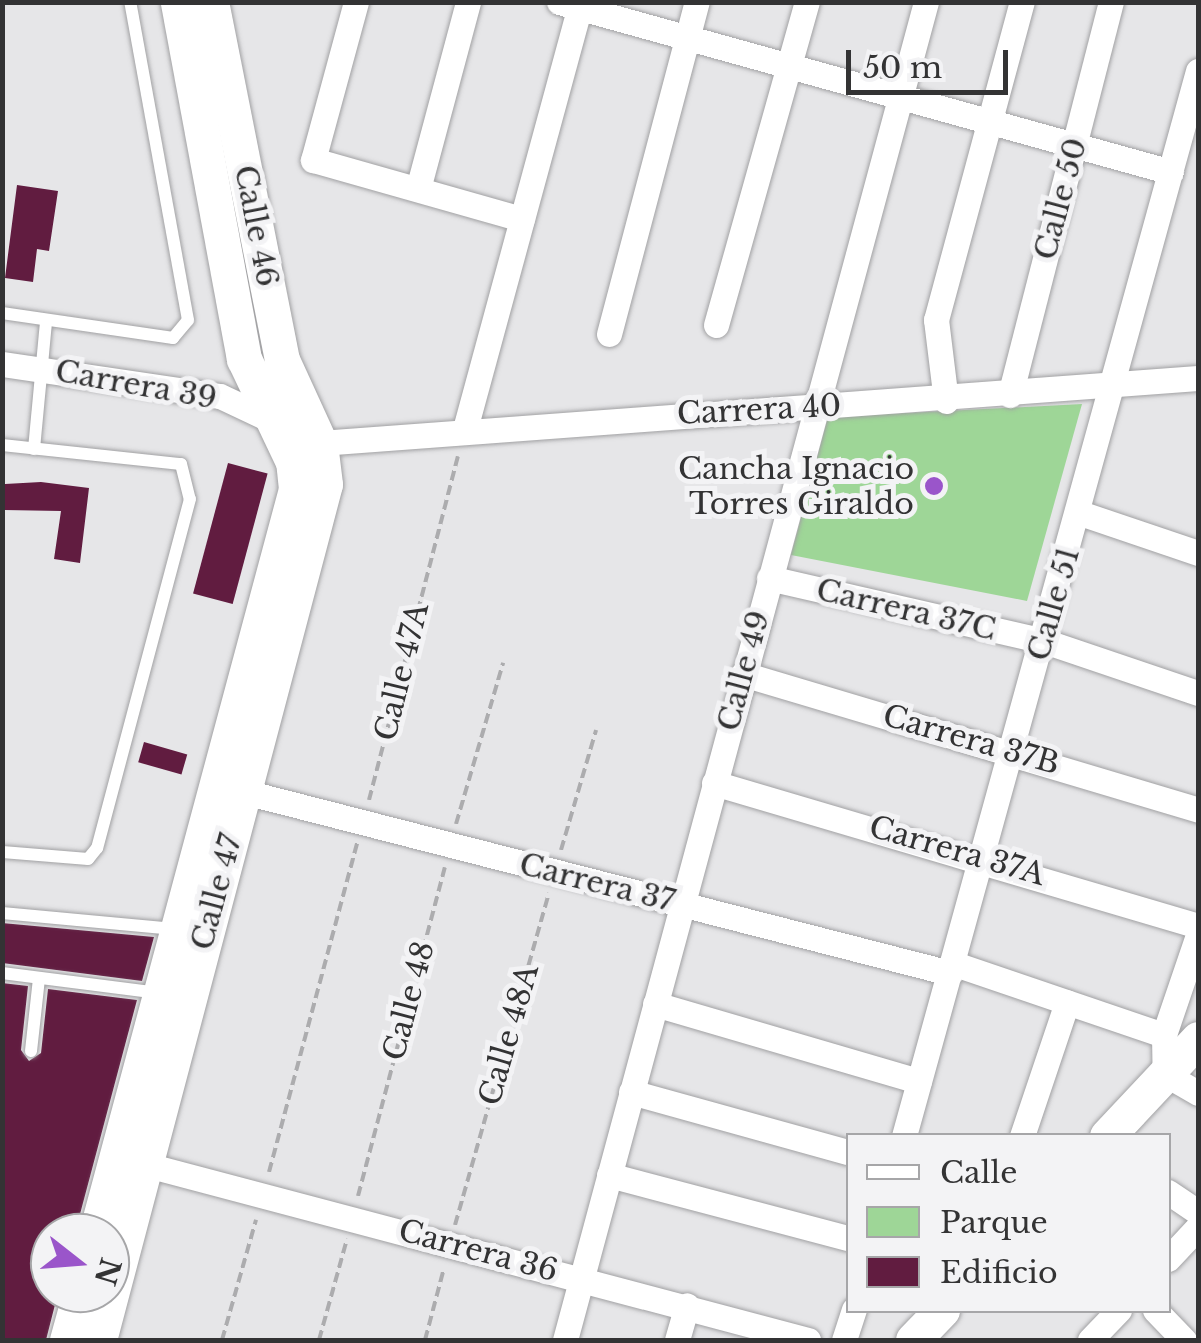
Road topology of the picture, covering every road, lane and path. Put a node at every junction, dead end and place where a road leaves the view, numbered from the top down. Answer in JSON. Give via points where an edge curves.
{"nodes":[{"id":1,"x":130,"y":2,"type":"edge"},
{"id":2,"x":178,"y":2,"type":"edge"},
{"id":3,"x":211,"y":2,"type":"edge"},
{"id":4,"x":356,"y":2,"type":"edge"},
{"id":5,"x":468,"y":2,"type":"edge"},
{"id":6,"x":697,"y":2,"type":"edge"},
{"id":7,"x":807,"y":2,"type":"edge"},
{"id":8,"x":926,"y":2,"type":"edge"},
{"id":9,"x":1022,"y":2,"type":"edge"},
{"id":10,"x":1112,"y":2,"type":"edge"},
{"id":11,"x":573,"y":4,"type":"edge"},
{"id":12,"x":688,"y":38,"type":"junction"},
{"id":13,"x":789,"y":66,"type":"junction"},
{"id":14,"x":1198,"y":71,"type":"edge"},
{"id":15,"x":900,"y":95,"type":"junction"},
{"id":16,"x":990,"y":120,"type":"junction"},
{"id":17,"x":1074,"y":145,"type":"junction"},
{"id":18,"x":1172,"y":172,"type":"junction"},
{"id":19,"x":418,"y":190,"type":"junction"},
{"id":20,"x":522,"y":219,"type":"junction"},
{"id":21,"x":2,"y":313,"type":"edge"},
{"id":22,"x":46,"y":322,"type":"junction"},
{"id":23,"x":716,"y":325,"type":"dead end"},
{"id":24,"x":609,"y":334,"type":"dead end"},
{"id":25,"x":2,"y":364,"type":"edge"},
{"id":26,"x":43,"y":369,"type":"junction"},
{"id":27,"x":1198,"y":378,"type":"edge"},
{"id":28,"x":1115,"y":384,"type":"junction"},
{"id":29,"x":1010,"y":394,"type":"junction"},
{"id":30,"x":946,"y":401,"type":"junction"},
{"id":31,"x":816,"y":405,"type":"junction"},
{"id":32,"x":279,"y":428,"type":"junction"},
{"id":33,"x":464,"y":429,"type":"junction"},
{"id":34,"x":320,"y":442,"type":"junction"},
{"id":35,"x":2,"y":445,"type":"edge"},
{"id":36,"x":34,"y":448,"type":"junction"},
{"id":37,"x":1080,"y":513,"type":"junction"},
{"id":38,"x":1198,"y":554,"type":"edge"},
{"id":39,"x":769,"y":578,"type":"junction"},
{"id":40,"x":1044,"y":641,"type":"junction"},
{"id":41,"x":502,"y":663,"type":"dead end"},
{"id":42,"x":743,"y":674,"type":"junction"},
{"id":43,"x":1198,"y":694,"type":"edge"},
{"id":44,"x":596,"y":730,"type":"dead end"},
{"id":45,"x":1013,"y":750,"type":"junction"},
{"id":46,"x":714,"y":782,"type":"junction"},
{"id":47,"x":244,"y":792,"type":"junction"},
{"id":48,"x":1198,"y":810,"type":"edge"},
{"id":49,"x":363,"y":823,"type":"junction"},
{"id":50,"x":450,"y":845,"type":"junction"},
{"id":51,"x":2,"y":852,"type":"edge"},
{"id":52,"x":983,"y":857,"type":"junction"},
{"id":53,"x":555,"y":872,"type":"junction"},
{"id":54,"x":682,"y":904,"type":"junction"},
{"id":55,"x":2,"y":913,"type":"edge"},
{"id":56,"x":1198,"y":926,"type":"edge"},
{"id":57,"x":191,"y":932,"type":"junction"},
{"id":58,"x":1198,"y":935,"type":"edge"},
{"id":59,"x":951,"y":968,"type":"junction"},
{"id":60,"x":2,"y":973,"type":"edge"},
{"id":61,"x":39,"y":978,"type":"junction"},
{"id":62,"x":159,"y":993,"type":"junction"},
{"id":63,"x":1067,"y":1002,"type":"junction"},
{"id":64,"x":655,"y":1004,"type":"junction"},
{"id":65,"x":1181,"y":1036,"type":"edge"},
{"id":66,"x":31,"y":1051,"type":"dead end"},
{"id":67,"x":1165,"y":1074,"type":"junction"},
{"id":68,"x":920,"y":1081,"type":"junction"},
{"id":69,"x":632,"y":1092,"type":"junction"},
{"id":70,"x":1198,"y":1092,"type":"edge"},
{"id":71,"x":905,"y":1133,"type":"edge"},
{"id":72,"x":1023,"y":1133,"type":"edge"},
{"id":73,"x":1110,"y":1133,"type":"edge"},
{"id":74,"x":846,"y":1151,"type":"edge"},
{"id":75,"x":147,"y":1165,"type":"junction"},
{"id":76,"x":610,"y":1175,"type":"junction"},
{"id":77,"x":1171,"y":1194,"type":"edge"},
{"id":78,"x":263,"y":1195,"type":"junction"},
{"id":79,"x":1198,"y":1212,"type":"edge"},
{"id":80,"x":101,"y":1213,"type":"edge"},
{"id":81,"x":352,"y":1218,"type":"junction"},
{"id":82,"x":1198,"y":1228,"type":"edge"},
{"id":83,"x":846,"y":1237,"type":"edge"},
{"id":84,"x":450,"y":1244,"type":"junction"},
{"id":85,"x":1171,"y":1256,"type":"edge"},
{"id":86,"x":582,"y":1278,"type":"junction"},
{"id":87,"x":686,"y":1305,"type":"junction"},
{"id":88,"x":74,"y":1313,"type":"edge"},
{"id":89,"x":853,"y":1313,"type":"edge"},
{"id":90,"x":939,"y":1313,"type":"edge"},
{"id":91,"x":1116,"y":1313,"type":"edge"},
{"id":92,"x":1158,"y":1313,"type":"edge"},
{"id":93,"x":67,"y":1340,"type":"edge"},
{"id":94,"x":98,"y":1340,"type":"edge"},
{"id":95,"x":222,"y":1340,"type":"edge"},
{"id":96,"x":318,"y":1340,"type":"edge"},
{"id":97,"x":425,"y":1340,"type":"edge"},
{"id":98,"x":565,"y":1340,"type":"edge"},
{"id":99,"x":677,"y":1340,"type":"edge"},
{"id":100,"x":808,"y":1340,"type":"edge"},
{"id":101,"x":844,"y":1340,"type":"edge"},
{"id":102,"x":913,"y":1340,"type":"edge"},
{"id":103,"x":1090,"y":1340,"type":"edge"},
{"id":104,"x":1184,"y":1340,"type":"edge"}],
"edges":[{"from":1,"to":22,"type":"lane","via":[[188,320],[172,338]]},
{"from":2,"to":32,"type":"main road","name":"Calle 46","via":[[244,359]]},
{"from":3,"to":34,"type":"main road","name":"Calle 46","via":[[282,360]]},
{"from":4,"to":19,"type":"street","via":[[313,160]]},
{"from":5,"to":19,"type":"street"},
{"from":6,"to":12,"type":"street"},
{"from":7,"to":13,"type":"street"},
{"from":8,"to":15,"type":"street","name":"Calle 49"},
{"from":9,"to":16,"type":"street"},
{"from":10,"to":17,"type":"street","name":"Calle 50"},
{"from":11,"to":12,"type":"street"},
{"from":11,"to":20,"type":"street"},
{"from":12,"to":13,"type":"street"},
{"from":12,"to":24,"type":"street"},
{"from":13,"to":15,"type":"street"},
{"from":13,"to":23,"type":"street"},
{"from":14,"to":18,"type":"street","name":"Calle 51"},
{"from":15,"to":16,"type":"street"},
{"from":15,"to":31,"type":"street","name":"Calle 49"},
{"from":16,"to":17,"type":"street"},
{"from":16,"to":30,"type":"street","via":[[936,320]]},
{"from":17,"to":18,"type":"street"},
{"from":17,"to":29,"type":"street","name":"Calle 50"},
{"from":18,"to":28,"type":"street","name":"Calle 51"},
{"from":19,"to":20,"type":"street"},
{"from":20,"to":33,"type":"street"},
{"from":21,"to":22,"type":"lane"},
{"from":22,"to":26,"type":"lane"},
{"from":25,"to":26,"type":"street","name":"Carrera 39"},
{"from":26,"to":32,"type":"street","name":"Carrera 39","via":[[220,396]]},
{"from":26,"to":36,"type":"lane"},
{"from":27,"to":28,"type":"street","name":"Carrera 40"},
{"from":28,"to":29,"type":"street","name":"Carrera 40"},
{"from":28,"to":37,"type":"street","name":"Calle 51"},
{"from":29,"to":30,"type":"street","name":"Carrera 40"},
{"from":30,"to":31,"type":"street","name":"Carrera 40"},
{"from":31,"to":33,"type":"street","name":"Carrera 40"},
{"from":31,"to":39,"type":"street","name":"Calle 49"},
{"from":32,"to":34,"type":"street","name":"Carrera 39"},
{"from":32,"to":57,"type":"main road","name":"Calle 47","via":[[294,462],[294,502]]},
{"from":33,"to":34,"type":"street","name":"Carrera 40"},
{"from":33,"to":49,"type":"path","name":"Calle 47A"},
{"from":34,"to":47,"type":"main road","name":"Calle 47","via":[[325,484]]},
{"from":35,"to":36,"type":"lane"},
{"from":36,"to":51,"type":"lane","via":[[180,464],[190,499],[97,848],[88,859]]},
{"from":37,"to":38,"type":"street"},
{"from":37,"to":40,"type":"street","name":"Calle 51"},
{"from":39,"to":40,"type":"street","name":"Carrera 37C"},
{"from":39,"to":42,"type":"street","name":"Calle 49"},
{"from":40,"to":43,"type":"street","name":"Carrera 37C"},
{"from":40,"to":45,"type":"street","name":"Calle 51"},
{"from":41,"to":50,"type":"path","name":"Calle 48"},
{"from":42,"to":45,"type":"street","name":"Carrera 37B"},
{"from":42,"to":46,"type":"street","name":"Calle 49"},
{"from":44,"to":53,"type":"path","name":"Calle 48A"},
{"from":45,"to":48,"type":"street","name":"Carrera 37B"},
{"from":45,"to":52,"type":"street","name":"Calle 51"},
{"from":46,"to":52,"type":"street","name":"Carrera 37A"},
{"from":46,"to":54,"type":"street","name":"Calle 49"},
{"from":47,"to":49,"type":"street","name":"Carrera 37"},
{"from":47,"to":57,"type":"main road","name":"Calle 47"},
{"from":49,"to":50,"type":"street","name":"Carrera 37"},
{"from":49,"to":78,"type":"path","name":"Calle 47A"},
{"from":50,"to":53,"type":"street","name":"Carrera 37"},
{"from":50,"to":81,"type":"path","name":"Calle 48"},
{"from":52,"to":56,"type":"street","name":"Carrera 37A"},
{"from":52,"to":59,"type":"street","name":"Calle 51"},
{"from":53,"to":54,"type":"street","name":"Carrera 37"},
{"from":53,"to":84,"type":"path","name":"Calle 48A"},
{"from":54,"to":59,"type":"street","name":"Carrera 37"},
{"from":54,"to":64,"type":"street","name":"Calle 49"},
{"from":55,"to":57,"type":"lane"},
{"from":57,"to":62,"type":"main road","name":"Calle 47"},
{"from":57,"to":75,"type":"main road","name":"Calle 47"},
{"from":58,"to":65,"type":"street"},
{"from":59,"to":63,"type":"street","name":"Carrera 37"},
{"from":59,"to":68,"type":"street","name":"Calle 51"},
{"from":60,"to":61,"type":"lane"},
{"from":61,"to":62,"type":"lane"},
{"from":61,"to":66,"type":"lane"},
{"from":62,"to":80,"type":"main road","name":"Calle 47"},
{"from":63,"to":65,"type":"street","name":"Carrera 37"},
{"from":63,"to":72,"type":"street"},
{"from":64,"to":68,"type":"street"},
{"from":64,"to":69,"type":"street","name":"Calle 49"},
{"from":65,"to":67,"type":"main road"},
{"from":67,"to":70,"type":"street"},
{"from":67,"to":73,"type":"main road"},
{"from":68,"to":71,"type":"street","name":"Calle 51"},
{"from":69,"to":74,"type":"street"},
{"from":69,"to":76,"type":"street","name":"Calle 49"},
{"from":75,"to":78,"type":"street","name":"Carrera 36"},
{"from":75,"to":94,"type":"main road","name":"Calle 47"},
{"from":76,"to":83,"type":"street"},
{"from":76,"to":86,"type":"street","name":"Calle 49"},
{"from":77,"to":79,"type":"street"},
{"from":78,"to":81,"type":"street","name":"Carrera 36"},
{"from":78,"to":95,"type":"path","name":"Calle 47A"},
{"from":81,"to":84,"type":"street","name":"Carrera 36"},
{"from":81,"to":96,"type":"path","name":"Calle 48"},
{"from":82,"to":85,"type":"street"},
{"from":84,"to":86,"type":"street","name":"Carrera 36"},
{"from":84,"to":97,"type":"path","name":"Calle 48A"},
{"from":86,"to":87,"type":"street","name":"Carrera 36"},
{"from":86,"to":98,"type":"street","name":"Calle 49"},
{"from":87,"to":99,"type":"street"},
{"from":87,"to":100,"type":"street","name":"Carrera 36"},
{"from":88,"to":93,"type":"main road"},
{"from":89,"to":101,"type":"street"},
{"from":90,"to":102,"type":"main road"},
{"from":91,"to":103,"type":"street"},
{"from":92,"to":104,"type":"street"}]}
